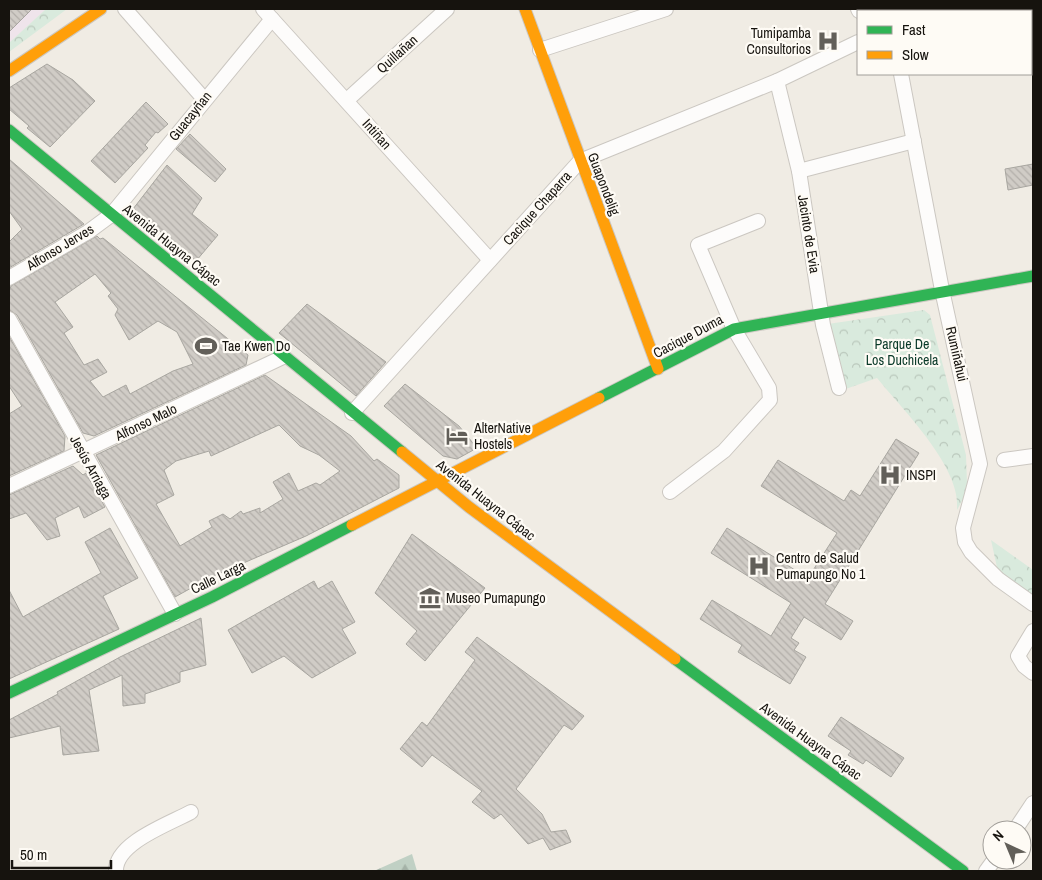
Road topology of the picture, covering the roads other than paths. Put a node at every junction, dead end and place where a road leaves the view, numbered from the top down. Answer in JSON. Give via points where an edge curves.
{"nodes":[{"id":1,"x":101,"y":9,"type":"edge"},
{"id":2,"x":125,"y":9,"type":"edge"},
{"id":3,"x":447,"y":9,"type":"edge"},
{"id":4,"x":525,"y":9,"type":"edge"},
{"id":5,"x":666,"y":9,"type":"edge"},
{"id":6,"x":267,"y":14,"type":"edge"},
{"id":7,"x":857,"y":42,"type":"edge"},
{"id":8,"x":540,"y":50,"type":"junction"},
{"id":9,"x":9,"y":71,"type":"edge"},
{"id":10,"x":901,"y":75,"type":"edge"},
{"id":11,"x":777,"y":81,"type":"junction"},
{"id":12,"x":204,"y":99,"type":"junction"},
{"id":13,"x":347,"y":100,"type":"junction"},
{"id":14,"x":9,"y":130,"type":"edge"},
{"id":15,"x":914,"y":141,"type":"junction"},
{"id":16,"x":580,"y":161,"type":"junction"},
{"id":17,"x":799,"y":171,"type":"junction"},
{"id":18,"x":111,"y":214,"type":"junction"},
{"id":19,"x":758,"y":221,"type":"dead end"},
{"id":20,"x":490,"y":260,"type":"junction"},
{"id":21,"x":1033,"y":276,"type":"edge"},
{"id":22,"x":9,"y":278,"type":"edge"},
{"id":23,"x":942,"y":290,"type":"junction"},
{"id":24,"x":821,"y":313,"type":"junction"},
{"id":25,"x":9,"y":319,"type":"edge"},
{"id":26,"x":734,"y":329,"type":"junction"},
{"id":27,"x":283,"y":357,"type":"junction"},
{"id":28,"x":658,"y":369,"type":"junction"},
{"id":29,"x":839,"y":388,"type":"dead end"},
{"id":30,"x":352,"y":413,"type":"junction"},
{"id":31,"x":83,"y":452,"type":"junction"},
{"id":32,"x":1033,"y":456,"type":"edge"},
{"id":33,"x":1004,"y":460,"type":"dead end"},
{"id":34,"x":439,"y":482,"type":"junction"},
{"id":35,"x":9,"y":486,"type":"edge"},
{"id":36,"x":670,"y":492,"type":"dead end"},
{"id":37,"x":1033,"y":604,"type":"edge"},
{"id":38,"x":175,"y":614,"type":"junction"},
{"id":39,"x":1033,"y":632,"type":"edge"},
{"id":40,"x":1033,"y":673,"type":"edge"},
{"id":41,"x":9,"y":693,"type":"edge"},
{"id":42,"x":1033,"y":803,"type":"edge"},
{"id":43,"x":191,"y":812,"type":"dead end"},
{"id":44,"x":1022,"y":820,"type":"edge"},
{"id":45,"x":116,"y":871,"type":"edge"},
{"id":46,"x":963,"y":871,"type":"edge"}],
"edges":[{"from":1,"to":9,"type":"street"},
{"from":2,"to":12,"type":"street"},
{"from":3,"to":13,"type":"street","name":"Quillañan"},
{"from":4,"to":8,"type":"street","name":"Guapondelig"},
{"from":5,"to":8,"type":"street"},
{"from":6,"to":12,"type":"street","name":"Guacayñan"},
{"from":6,"to":13,"type":"street","name":"Intiñan"},
{"from":7,"to":11,"type":"street","name":"Cacique Chaparra"},
{"from":8,"to":16,"type":"street","name":"Guapondelig"},
{"from":10,"to":15,"type":"street","name":"Rumiñahui"},
{"from":11,"to":16,"type":"street","name":"Cacique Chaparra"},
{"from":11,"to":17,"type":"street","name":"Jacinto de Evia"},
{"from":12,"to":18,"type":"street","name":"Guacayñan"},
{"from":13,"to":20,"type":"street","name":"Intiñan"},
{"from":14,"to":18,"type":"street","name":"Avenida Huayna Cápac"},
{"from":15,"to":17,"type":"street"},
{"from":15,"to":23,"type":"street","name":"Rumiñahui"},
{"from":16,"to":20,"type":"street","name":"Cacique Chaparra"},
{"from":16,"to":28,"type":"street","name":"Guapondelig"},
{"from":17,"to":24,"type":"street","name":"Jacinto de Evia"},
{"from":18,"to":22,"type":"street","name":"Alfonso Jerves","via":[[88,232]]},
{"from":18,"to":27,"type":"street","name":"Avenida Huayna Cápac"},
{"from":19,"to":26,"type":"street","via":[[698,245]]},
{"from":20,"to":30,"type":"street","name":"Cacique Chaparra"},
{"from":21,"to":23,"type":"street","name":"Cacique Duma"},
{"from":23,"to":24,"type":"street","name":"Cacique Duma"},
{"from":23,"to":37,"type":"street","name":"Rumiñahui","via":[[980,464],[962,528],[965,542],[998,579]]},
{"from":24,"to":26,"type":"street","name":"Cacique Duma"},
{"from":24,"to":29,"type":"street","name":"Jacinto de Evia"},
{"from":25,"to":31,"type":"street","name":"Jesús Arriaga"},
{"from":26,"to":28,"type":"street","name":"Cacique Duma"},
{"from":26,"to":36,"type":"street","via":[[769,388],[770,400],[724,451]]},
{"from":27,"to":30,"type":"street","name":"Avenida Huayna Cápac"},
{"from":27,"to":31,"type":"street","name":"Alfonso Malo"},
{"from":28,"to":34,"type":"street","name":"Cacique Duma"},
{"from":30,"to":34,"type":"street","name":"Avenida Huayna Cápac"},
{"from":31,"to":35,"type":"street","name":"Alfonso Malo"},
{"from":31,"to":38,"type":"street","name":"Jesús Arriaga"},
{"from":32,"to":33,"type":"street"},
{"from":34,"to":38,"type":"street","name":"Calle Larga"},
{"from":34,"to":46,"type":"street","name":"Avenida Huayna Cápac"},
{"from":38,"to":41,"type":"street","name":"Calle Larga"},
{"from":39,"to":40,"type":"street","via":[[1018,656]]},
{"from":42,"to":44,"type":"street"},
{"from":43,"to":45,"type":"street","via":[[127,847],[118,858]]}]}
